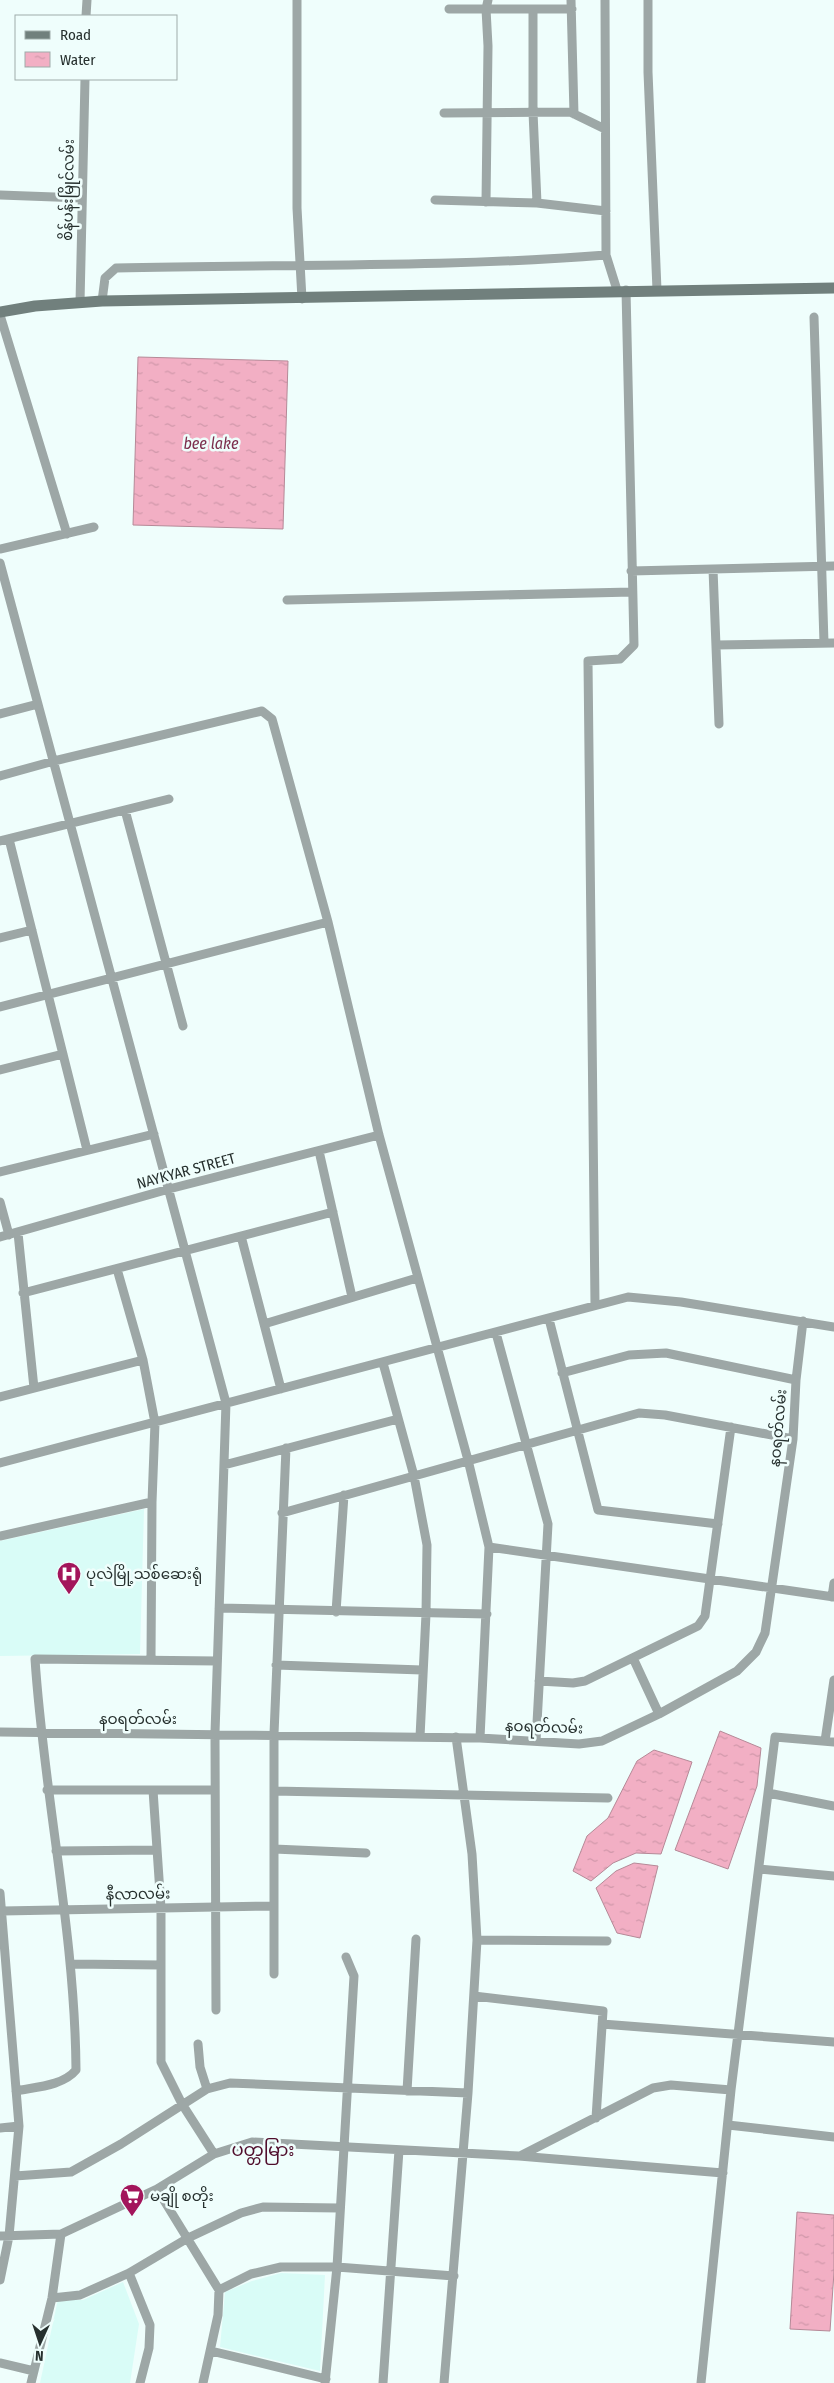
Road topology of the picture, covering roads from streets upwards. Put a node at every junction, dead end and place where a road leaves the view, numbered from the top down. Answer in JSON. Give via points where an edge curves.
{"nodes":[{"id":1,"x":87,"y":0,"type":"edge"},
{"id":2,"x":298,"y":0,"type":"edge"},
{"id":3,"x":605,"y":0,"type":"edge"},
{"id":4,"x":648,"y":0,"type":"edge"},
{"id":5,"x":487,"y":5,"type":"edge"},
{"id":6,"x":572,"y":5,"type":"edge"},
{"id":7,"x":449,"y":9,"type":"dead end"},
{"id":8,"x":532,"y":9,"type":"junction"},
{"id":9,"x":86,"y":15,"type":"edge"},
{"id":10,"x":85,"y":80,"type":"edge"},
{"id":11,"x":533,"y":112,"type":"junction"},
{"id":12,"x":444,"y":113,"type":"dead end"},
{"id":13,"x":487,"y":113,"type":"junction"},
{"id":14,"x":574,"y":114,"type":"junction"},
{"id":15,"x":605,"y":129,"type":"junction"},
{"id":16,"x":0,"y":195,"type":"edge"},
{"id":17,"x":82,"y":198,"type":"junction"},
{"id":18,"x":435,"y":200,"type":"dead end"},
{"id":19,"x":486,"y":202,"type":"junction"},
{"id":20,"x":537,"y":203,"type":"junction"},
{"id":21,"x":606,"y":211,"type":"junction"},
{"id":22,"x":606,"y":255,"type":"junction"},
{"id":23,"x":302,"y":267,"type":"junction"},
{"id":24,"x":834,"y":288,"type":"edge"},
{"id":25,"x":621,"y":290,"type":"junction"},
{"id":26,"x":657,"y":290,"type":"junction"},
{"id":27,"x":302,"y":299,"type":"junction"},
{"id":28,"x":102,"y":301,"type":"junction"},
{"id":29,"x":80,"y":303,"type":"junction"},
{"id":30,"x":0,"y":313,"type":"edge"},
{"id":31,"x":814,"y":317,"type":"dead end"},
{"id":32,"x":94,"y":527,"type":"dead end"},
{"id":33,"x":67,"y":534,"type":"junction"},
{"id":34,"x":0,"y":550,"type":"edge"},
{"id":35,"x":0,"y":563,"type":"edge"},
{"id":36,"x":823,"y":566,"type":"junction"},
{"id":37,"x":834,"y":566,"type":"edge"},
{"id":38,"x":713,"y":569,"type":"junction"},
{"id":39,"x":631,"y":571,"type":"junction"},
{"id":40,"x":632,"y":592,"type":"junction"},
{"id":41,"x":287,"y":600,"type":"dead end"},
{"id":42,"x":824,"y":643,"type":"junction"},
{"id":43,"x":834,"y":643,"type":"edge"},
{"id":44,"x":716,"y":645,"type":"junction"},
{"id":45,"x":38,"y":704,"type":"junction"},
{"id":46,"x":0,"y":714,"type":"edge"},
{"id":47,"x":719,"y":724,"type":"dead end"},
{"id":48,"x":54,"y":761,"type":"junction"},
{"id":49,"x":0,"y":776,"type":"edge"},
{"id":50,"x":168,"y":799,"type":"dead end"},
{"id":51,"x":125,"y":810,"type":"junction"},
{"id":52,"x":70,"y":822,"type":"junction"},
{"id":53,"x":5,"y":840,"type":"edge"},
{"id":54,"x":328,"y":922,"type":"junction"},
{"id":55,"x":32,"y":930,"type":"junction"},
{"id":56,"x":0,"y":938,"type":"edge"},
{"id":57,"x":167,"y":963,"type":"junction"},
{"id":58,"x":112,"y":977,"type":"junction"},
{"id":59,"x":48,"y":994,"type":"junction"},
{"id":60,"x":0,"y":1007,"type":"edge"},
{"id":61,"x":183,"y":1026,"type":"dead end"},
{"id":62,"x":63,"y":1054,"type":"junction"},
{"id":63,"x":0,"y":1070,"type":"edge"},
{"id":64,"x":154,"y":1134,"type":"junction"},
{"id":65,"x":379,"y":1135,"type":"junction"},
{"id":66,"x":87,"y":1150,"type":"junction"},
{"id":67,"x":320,"y":1150,"type":"junction"},
{"id":68,"x":0,"y":1172,"type":"edge"},
{"id":69,"x":169,"y":1189,"type":"junction"},
{"id":70,"x":0,"y":1202,"type":"edge"},
{"id":71,"x":333,"y":1212,"type":"junction"},
{"id":72,"x":9,"y":1235,"type":"edge"},
{"id":73,"x":241,"y":1236,"type":"junction"},
{"id":74,"x":185,"y":1251,"type":"junction"},
{"id":75,"x":116,"y":1269,"type":"junction"},
{"id":76,"x":417,"y":1278,"type":"junction"},
{"id":77,"x":23,"y":1293,"type":"junction"},
{"id":78,"x":352,"y":1297,"type":"junction"},
{"id":79,"x":595,"y":1305,"type":"junction"},
{"id":80,"x":549,"y":1319,"type":"junction"},
{"id":81,"x":803,"y":1321,"type":"junction"},
{"id":82,"x":264,"y":1324,"type":"junction"},
{"id":83,"x":834,"y":1327,"type":"edge"},
{"id":84,"x":496,"y":1333,"type":"junction"},
{"id":85,"x":438,"y":1348,"type":"junction"},
{"id":86,"x":143,"y":1360,"type":"junction"},
{"id":87,"x":383,"y":1363,"type":"junction"},
{"id":88,"x":562,"y":1372,"type":"junction"},
{"id":89,"x":796,"y":1380,"type":"junction"},
{"id":90,"x":34,"y":1388,"type":"junction"},
{"id":91,"x":281,"y":1389,"type":"junction"},
{"id":92,"x":0,"y":1397,"type":"edge"},
{"id":93,"x":226,"y":1403,"type":"junction"},
{"id":94,"x":398,"y":1419,"type":"junction"},
{"id":95,"x":155,"y":1423,"type":"junction"},
{"id":96,"x":731,"y":1427,"type":"junction"},
{"id":97,"x":577,"y":1430,"type":"junction"},
{"id":98,"x":793,"y":1439,"type":"junction"},
{"id":99,"x":526,"y":1446,"type":"junction"},
{"id":100,"x":286,"y":1448,"type":"junction"},
{"id":101,"x":468,"y":1460,"type":"junction"},
{"id":102,"x":0,"y":1463,"type":"edge"},
{"id":103,"x":224,"y":1464,"type":"junction"},
{"id":104,"x":414,"y":1476,"type":"junction"},
{"id":105,"x":344,"y":1495,"type":"junction"},
{"id":106,"x":152,"y":1502,"type":"junction"},
{"id":107,"x":282,"y":1513,"type":"junction"},
{"id":108,"x":718,"y":1524,"type":"junction"},
{"id":109,"x":0,"y":1536,"type":"edge"},
{"id":110,"x":489,"y":1547,"type":"junction"},
{"id":111,"x":545,"y":1554,"type":"junction"},
{"id":112,"x":710,"y":1578,"type":"junction"},
{"id":113,"x":834,"y":1583,"type":"edge"},
{"id":114,"x":772,"y":1588,"type":"junction"},
{"id":115,"x":833,"y":1597,"type":"edge"},
{"id":116,"x":219,"y":1608,"type":"junction"},
{"id":117,"x":278,"y":1610,"type":"junction"},
{"id":118,"x":336,"y":1612,"type":"junction"},
{"id":119,"x":426,"y":1614,"type":"junction"},
{"id":120,"x":486,"y":1614,"type":"junction"},
{"id":121,"x":632,"y":1658,"type":"junction"},
{"id":122,"x":151,"y":1660,"type":"junction"},
{"id":123,"x":217,"y":1661,"type":"junction"},
{"id":124,"x":276,"y":1665,"type":"junction"},
{"id":125,"x":422,"y":1670,"type":"junction"},
{"id":126,"x":834,"y":1680,"type":"edge"},
{"id":127,"x":539,"y":1681,"type":"junction"},
{"id":128,"x":659,"y":1714,"type":"junction"},
{"id":129,"x":0,"y":1732,"type":"edge"},
{"id":130,"x":40,"y":1732,"type":"junction"},
{"id":131,"x":215,"y":1733,"type":"junction"},
{"id":132,"x":274,"y":1734,"type":"junction"},
{"id":133,"x":420,"y":1737,"type":"junction"},
{"id":134,"x":456,"y":1737,"type":"junction"},
{"id":135,"x":480,"y":1738,"type":"junction"},
{"id":136,"x":536,"y":1741,"type":"junction"},
{"id":137,"x":829,"y":1742,"type":"edge"},
{"id":138,"x":47,"y":1790,"type":"junction"},
{"id":139,"x":153,"y":1790,"type":"junction"},
{"id":140,"x":215,"y":1790,"type":"junction"},
{"id":141,"x":274,"y":1790,"type":"junction"},
{"id":142,"x":768,"y":1793,"type":"junction"},
{"id":143,"x":463,"y":1795,"type":"junction"},
{"id":144,"x":608,"y":1798,"type":"dead end"},
{"id":145,"x":834,"y":1806,"type":"edge"},
{"id":146,"x":274,"y":1849,"type":"junction"},
{"id":147,"x":56,"y":1850,"type":"junction"},
{"id":148,"x":157,"y":1850,"type":"junction"},
{"id":149,"x":366,"y":1853,"type":"dead end"},
{"id":150,"x":759,"y":1869,"type":"junction"},
{"id":151,"x":834,"y":1876,"type":"edge"},
{"id":152,"x":0,"y":1893,"type":"edge"},
{"id":153,"x":273,"y":1906,"type":"junction"},
{"id":154,"x":216,"y":1907,"type":"junction"},
{"id":155,"x":161,"y":1908,"type":"junction"},
{"id":156,"x":65,"y":1909,"type":"junction"},
{"id":157,"x":2,"y":1911,"type":"junction"},
{"id":158,"x":416,"y":1939,"type":"dead end"},
{"id":159,"x":477,"y":1940,"type":"junction"},
{"id":160,"x":607,"y":1941,"type":"dead end"},
{"id":161,"x":346,"y":1957,"type":"dead end"},
{"id":162,"x":71,"y":1964,"type":"junction"},
{"id":163,"x":161,"y":1965,"type":"junction"},
{"id":164,"x":274,"y":1974,"type":"dead end"},
{"id":165,"x":474,"y":1996,"type":"junction"},
{"id":166,"x":216,"y":2010,"type":"dead end"},
{"id":167,"x":602,"y":2024,"type":"junction"},
{"id":168,"x":738,"y":2035,"type":"junction"},
{"id":169,"x":834,"y":2042,"type":"edge"},
{"id":170,"x":198,"y":2044,"type":"dead end"},
{"id":171,"x":347,"y":2088,"type":"junction"},
{"id":172,"x":208,"y":2089,"type":"junction"},
{"id":173,"x":731,"y":2090,"type":"junction"},
{"id":174,"x":16,"y":2091,"type":"junction"},
{"id":175,"x":407,"y":2091,"type":"junction"},
{"id":176,"x":468,"y":2093,"type":"junction"},
{"id":177,"x":182,"y":2104,"type":"junction"},
{"id":178,"x":596,"y":2118,"type":"junction"},
{"id":179,"x":728,"y":2125,"type":"junction"},
{"id":180,"x":19,"y":2126,"type":"junction"},
{"id":181,"x":0,"y":2128,"type":"edge"},
{"id":182,"x":834,"y":2137,"type":"edge"},
{"id":183,"x":343,"y":2146,"type":"junction"},
{"id":184,"x":399,"y":2150,"type":"junction"},
{"id":185,"x":462,"y":2153,"type":"junction"},
{"id":186,"x":214,"y":2154,"type":"junction"},
{"id":187,"x":519,"y":2156,"type":"junction"},
{"id":188,"x":723,"y":2173,"type":"junction"},
{"id":189,"x":15,"y":2176,"type":"junction"},
{"id":190,"x":157,"y":2189,"type":"junction"},
{"id":191,"x":339,"y":2208,"type":"junction"},
{"id":192,"x":61,"y":2234,"type":"junction"},
{"id":193,"x":5,"y":2236,"type":"edge"},
{"id":194,"x":188,"y":2238,"type":"junction"},
{"id":195,"x":337,"y":2267,"type":"junction"},
{"id":196,"x":392,"y":2271,"type":"junction"},
{"id":197,"x":129,"y":2273,"type":"junction"},
{"id":198,"x":454,"y":2276,"type":"junction"},
{"id":199,"x":0,"y":2280,"type":"edge"},
{"id":200,"x":219,"y":2290,"type":"junction"},
{"id":201,"x":52,"y":2298,"type":"junction"},
{"id":202,"x":211,"y":2351,"type":"junction"},
{"id":203,"x":0,"y":2364,"type":"edge"},
{"id":204,"x":34,"y":2371,"type":"junction"},
{"id":205,"x":325,"y":2381,"type":"edge"},
{"id":206,"x":31,"y":2383,"type":"edge"},
{"id":207,"x":140,"y":2383,"type":"edge"},
{"id":208,"x":203,"y":2383,"type":"edge"},
{"id":209,"x":383,"y":2383,"type":"edge"},
{"id":210,"x":444,"y":2383,"type":"edge"},
{"id":211,"x":701,"y":2383,"type":"edge"}],
"edges":[{"from":1,"to":9,"type":"street"},
{"from":2,"to":23,"type":"street","via":[[297,208]]},
{"from":3,"to":15,"type":"street"},
{"from":4,"to":26,"type":"street"},
{"from":5,"to":7,"type":"street"},
{"from":5,"to":8,"type":"street"},
{"from":5,"to":13,"type":"street"},
{"from":6,"to":8,"type":"street"},
{"from":6,"to":14,"type":"street"},
{"from":8,"to":11,"type":"street"},
{"from":10,"to":17,"type":"street","name":"စိန်ပန်းမြိုင်လမ်း"},
{"from":11,"to":13,"type":"street"},
{"from":11,"to":14,"type":"street"},
{"from":11,"to":20,"type":"street"},
{"from":12,"to":13,"type":"street"},
{"from":13,"to":19,"type":"street"},
{"from":14,"to":15,"type":"street"},
{"from":15,"to":21,"type":"street"},
{"from":16,"to":17,"type":"street"},
{"from":17,"to":29,"type":"street","name":"စိန်ပန်းမြိုင်လမ်း"},
{"from":18,"to":19,"type":"street"},
{"from":19,"to":20,"type":"street"},
{"from":20,"to":21,"type":"street"},
{"from":21,"to":22,"type":"street"},
{"from":22,"to":23,"type":"street"},
{"from":22,"to":25,"type":"street"},
{"from":23,"to":27,"type":"street"},
{"from":23,"to":28,"type":"street","via":[[116,268],[105,278]]},
{"from":24,"to":26,"type":"street"},
{"from":25,"to":26,"type":"street"},
{"from":25,"to":27,"type":"street"},
{"from":25,"to":39,"type":"street"},
{"from":27,"to":28,"type":"street"},
{"from":28,"to":29,"type":"street"},
{"from":29,"to":30,"type":"street","via":[[35,306]]},
{"from":30,"to":33,"type":"street"},
{"from":31,"to":36,"type":"street"},
{"from":32,"to":33,"type":"street"},
{"from":33,"to":34,"type":"street"},
{"from":35,"to":45,"type":"street"},
{"from":36,"to":37,"type":"street"},
{"from":36,"to":38,"type":"street"},
{"from":36,"to":42,"type":"street"},
{"from":38,"to":39,"type":"street"},
{"from":38,"to":44,"type":"street"},
{"from":39,"to":40,"type":"street"},
{"from":40,"to":41,"type":"street"},
{"from":40,"to":79,"type":"street","via":[[634,646],[620,659],[588,661]]},
{"from":42,"to":43,"type":"street"},
{"from":42,"to":44,"type":"street"},
{"from":44,"to":47,"type":"street"},
{"from":45,"to":46,"type":"street"},
{"from":45,"to":48,"type":"street"},
{"from":48,"to":49,"type":"street"},
{"from":48,"to":52,"type":"street"},
{"from":48,"to":54,"type":"street","via":[[262,711],[272,719]]},
{"from":50,"to":51,"type":"street"},
{"from":51,"to":52,"type":"street"},
{"from":51,"to":57,"type":"street"},
{"from":52,"to":53,"type":"street"},
{"from":52,"to":58,"type":"street"},
{"from":53,"to":55,"type":"street"},
{"from":54,"to":57,"type":"street"},
{"from":54,"to":65,"type":"street"},
{"from":55,"to":56,"type":"street"},
{"from":55,"to":59,"type":"street"},
{"from":57,"to":58,"type":"street"},
{"from":57,"to":61,"type":"street"},
{"from":58,"to":59,"type":"street"},
{"from":58,"to":64,"type":"street"},
{"from":59,"to":60,"type":"street"},
{"from":59,"to":62,"type":"street"},
{"from":62,"to":63,"type":"street"},
{"from":62,"to":66,"type":"street"},
{"from":64,"to":66,"type":"street"},
{"from":64,"to":69,"type":"street"},
{"from":65,"to":67,"type":"street","name":"NAYKYAR STREET"},
{"from":65,"to":76,"type":"street"},
{"from":66,"to":68,"type":"street"},
{"from":67,"to":69,"type":"street","name":"NAYKYAR STREET"},
{"from":67,"to":71,"type":"street"},
{"from":69,"to":72,"type":"street","name":"NAYKYAR STREET"},
{"from":69,"to":74,"type":"street"},
{"from":70,"to":72,"type":"street"},
{"from":71,"to":73,"type":"street"},
{"from":71,"to":78,"type":"street"},
{"from":72,"to":77,"type":"street"},
{"from":73,"to":74,"type":"street"},
{"from":73,"to":82,"type":"street"},
{"from":74,"to":75,"type":"street"},
{"from":74,"to":93,"type":"street"},
{"from":75,"to":77,"type":"street"},
{"from":75,"to":86,"type":"street"},
{"from":76,"to":78,"type":"street"},
{"from":76,"to":85,"type":"street"},
{"from":77,"to":90,"type":"street"},
{"from":78,"to":82,"type":"street"},
{"from":79,"to":80,"type":"street"},
{"from":79,"to":81,"type":"street","via":[[628,1297],[652,1298]]},
{"from":80,"to":84,"type":"street"},
{"from":80,"to":88,"type":"street"},
{"from":81,"to":83,"type":"street"},
{"from":81,"to":89,"type":"street","name":"နဝရတ်လမ်း"},
{"from":82,"to":91,"type":"street"},
{"from":84,"to":85,"type":"street"},
{"from":84,"to":99,"type":"street"},
{"from":85,"to":87,"type":"street"},
{"from":85,"to":101,"type":"street"},
{"from":86,"to":90,"type":"street"},
{"from":86,"to":95,"type":"street"},
{"from":87,"to":91,"type":"street"},
{"from":87,"to":94,"type":"street"},
{"from":88,"to":89,"type":"street","via":[[629,1355],[666,1353]]},
{"from":88,"to":97,"type":"street"},
{"from":89,"to":98,"type":"street","name":"နဝရတ်လမ်း"},
{"from":90,"to":92,"type":"street"},
{"from":91,"to":93,"type":"street"},
{"from":93,"to":95,"type":"street"},
{"from":93,"to":103,"type":"street"},
{"from":94,"to":100,"type":"street"},
{"from":94,"to":104,"type":"street"},
{"from":95,"to":102,"type":"street"},
{"from":95,"to":106,"type":"street"},
{"from":96,"to":97,"type":"street","via":[[665,1415],[639,1414]]},
{"from":96,"to":98,"type":"street"},
{"from":96,"to":108,"type":"street"},
{"from":97,"to":99,"type":"street"},
{"from":97,"to":108,"type":"street","via":[[598,1510]]},
{"from":98,"to":114,"type":"street","name":"နဝရတ်လမ်း"},
{"from":99,"to":101,"type":"street"},
{"from":99,"to":111,"type":"street","via":[[548,1524]]},
{"from":100,"to":103,"type":"street"},
{"from":100,"to":107,"type":"street"},
{"from":101,"to":104,"type":"street"},
{"from":101,"to":110,"type":"street"},
{"from":103,"to":116,"type":"street"},
{"from":104,"to":105,"type":"street"},
{"from":104,"to":119,"type":"street","via":[[427,1545]]},
{"from":105,"to":107,"type":"street"},
{"from":105,"to":118,"type":"street"},
{"from":106,"to":109,"type":"street"},
{"from":106,"to":122,"type":"street"},
{"from":107,"to":117,"type":"street"},
{"from":108,"to":112,"type":"street"},
{"from":110,"to":111,"type":"street"},
{"from":110,"to":120,"type":"street"},
{"from":111,"to":112,"type":"street"},
{"from":111,"to":127,"type":"street"},
{"from":112,"to":114,"type":"street"},
{"from":112,"to":121,"type":"street","via":[[705,1616],[698,1626]]},
{"from":113,"to":115,"type":"street"},
{"from":114,"to":115,"type":"street"},
{"from":114,"to":128,"type":"street","name":"နဝရတ်လမ်း","via":[[765,1633],[756,1652],[737,1671]]},
{"from":116,"to":117,"type":"street"},
{"from":116,"to":123,"type":"street"},
{"from":117,"to":118,"type":"street"},
{"from":117,"to":124,"type":"street"},
{"from":118,"to":119,"type":"street"},
{"from":119,"to":120,"type":"street"},
{"from":119,"to":125,"type":"street"},
{"from":120,"to":135,"type":"street"},
{"from":121,"to":127,"type":"street","via":[[585,1681]]},
{"from":121,"to":128,"type":"street"},
{"from":122,"to":123,"type":"street"},
{"from":122,"to":130,"type":"street","via":[[34,1659]]},
{"from":123,"to":131,"type":"street"},
{"from":124,"to":125,"type":"street"},
{"from":124,"to":132,"type":"street"},
{"from":125,"to":133,"type":"street"},
{"from":126,"to":137,"type":"street"},
{"from":127,"to":136,"type":"street"},
{"from":128,"to":136,"type":"street","name":"နဝရတ်လမ်း","via":[[602,1741],[579,1744]]},
{"from":129,"to":130,"type":"street","name":"နဝရတ်လမ်း"},
{"from":130,"to":131,"type":"street","name":"နဝရတ်လမ်း"},
{"from":130,"to":138,"type":"street"},
{"from":131,"to":132,"type":"street","name":"နဝရတ်လမ်း"},
{"from":131,"to":140,"type":"street"},
{"from":132,"to":133,"type":"street","name":"နဝရတ်လမ်း"},
{"from":132,"to":141,"type":"street"},
{"from":133,"to":134,"type":"street","name":"နဝရတ်လမ်း"},
{"from":134,"to":135,"type":"street","name":"နဝရတ်လမ်း"},
{"from":134,"to":143,"type":"street"},
{"from":135,"to":136,"type":"street","name":"နဝရတ်လမ်း"},
{"from":137,"to":142,"type":"street","via":[[775,1737]]},
{"from":138,"to":139,"type":"street"},
{"from":138,"to":147,"type":"street"},
{"from":139,"to":140,"type":"street"},
{"from":139,"to":148,"type":"street"},
{"from":140,"to":154,"type":"street"},
{"from":141,"to":143,"type":"street"},
{"from":141,"to":146,"type":"street"},
{"from":142,"to":145,"type":"street"},
{"from":142,"to":150,"type":"street"},
{"from":143,"to":144,"type":"street"},
{"from":143,"to":159,"type":"street"},
{"from":146,"to":149,"type":"street"},
{"from":146,"to":153,"type":"street"},
{"from":147,"to":148,"type":"street"},
{"from":147,"to":156,"type":"street"},
{"from":148,"to":155,"type":"street"},
{"from":150,"to":151,"type":"street"},
{"from":150,"to":168,"type":"street"},
{"from":152,"to":157,"type":"street"},
{"from":153,"to":154,"type":"street","name":"နီလာလမ်း"},
{"from":153,"to":164,"type":"street"},
{"from":154,"to":155,"type":"street","name":"နီလာလမ်း"},
{"from":154,"to":166,"type":"street"},
{"from":155,"to":156,"type":"street","name":"နီလာလမ်း"},
{"from":155,"to":163,"type":"street"},
{"from":156,"to":157,"type":"street","name":"နီလာလမ်း"},
{"from":156,"to":162,"type":"street"},
{"from":157,"to":174,"type":"street"},
{"from":158,"to":175,"type":"street"},
{"from":159,"to":160,"type":"street"},
{"from":159,"to":165,"type":"street"},
{"from":161,"to":171,"type":"street","via":[[354,1976]]},
{"from":162,"to":163,"type":"street"},
{"from":162,"to":174,"type":"street","via":[[76,2070],[54,2083]]},
{"from":163,"to":177,"type":"street","via":[[161,2062]]},
{"from":165,"to":167,"type":"street","via":[[603,2011]]},
{"from":165,"to":176,"type":"street"},
{"from":167,"to":168,"type":"street"},
{"from":167,"to":178,"type":"street"},
{"from":168,"to":169,"type":"street"},
{"from":168,"to":173,"type":"street"},
{"from":170,"to":172,"type":"street","via":[[200,2067]]},
{"from":171,"to":172,"type":"street","via":[[230,2083]]},
{"from":171,"to":175,"type":"street"},
{"from":171,"to":183,"type":"street"},
{"from":172,"to":177,"type":"street"},
{"from":173,"to":178,"type":"street","via":[[671,2085],[653,2088]]},
{"from":173,"to":179,"type":"street"},
{"from":174,"to":180,"type":"street"},
{"from":175,"to":176,"type":"street"},
{"from":176,"to":185,"type":"street"},
{"from":177,"to":186,"type":"street"},
{"from":177,"to":189,"type":"street","via":[[71,2172]]},
{"from":178,"to":187,"type":"street"},
{"from":179,"to":182,"type":"street"},
{"from":179,"to":188,"type":"street"},
{"from":180,"to":181,"type":"street"},
{"from":180,"to":189,"type":"street"},
{"from":183,"to":184,"type":"street"},
{"from":183,"to":186,"type":"street","via":[[252,2142]]},
{"from":183,"to":191,"type":"street"},
{"from":184,"to":185,"type":"street"},
{"from":184,"to":196,"type":"street"},
{"from":185,"to":187,"type":"street"},
{"from":185,"to":198,"type":"street"},
{"from":186,"to":190,"type":"street"},
{"from":187,"to":188,"type":"street"},
{"from":188,"to":211,"type":"street"},
{"from":189,"to":193,"type":"street"},
{"from":190,"to":192,"type":"street"},
{"from":190,"to":194,"type":"street"},
{"from":191,"to":194,"type":"street","via":[[263,2207],[241,2213]]},
{"from":191,"to":195,"type":"street"},
{"from":192,"to":193,"type":"street"},
{"from":192,"to":201,"type":"street"},
{"from":193,"to":199,"type":"street"},
{"from":194,"to":197,"type":"street"},
{"from":194,"to":200,"type":"street"},
{"from":195,"to":196,"type":"street"},
{"from":195,"to":200,"type":"street","via":[[281,2266],[251,2274]]},
{"from":195,"to":205,"type":"street"},
{"from":196,"to":198,"type":"street"},
{"from":196,"to":209,"type":"street"},
{"from":197,"to":201,"type":"street","via":[[80,2295]]},
{"from":197,"to":207,"type":"street","via":[[150,2325],[149,2348]]},
{"from":198,"to":210,"type":"street"},
{"from":200,"to":202,"type":"street"},
{"from":201,"to":204,"type":"street"},
{"from":202,"to":205,"type":"street"},
{"from":202,"to":208,"type":"street"},
{"from":203,"to":204,"type":"street"},
{"from":204,"to":206,"type":"street"}]}
